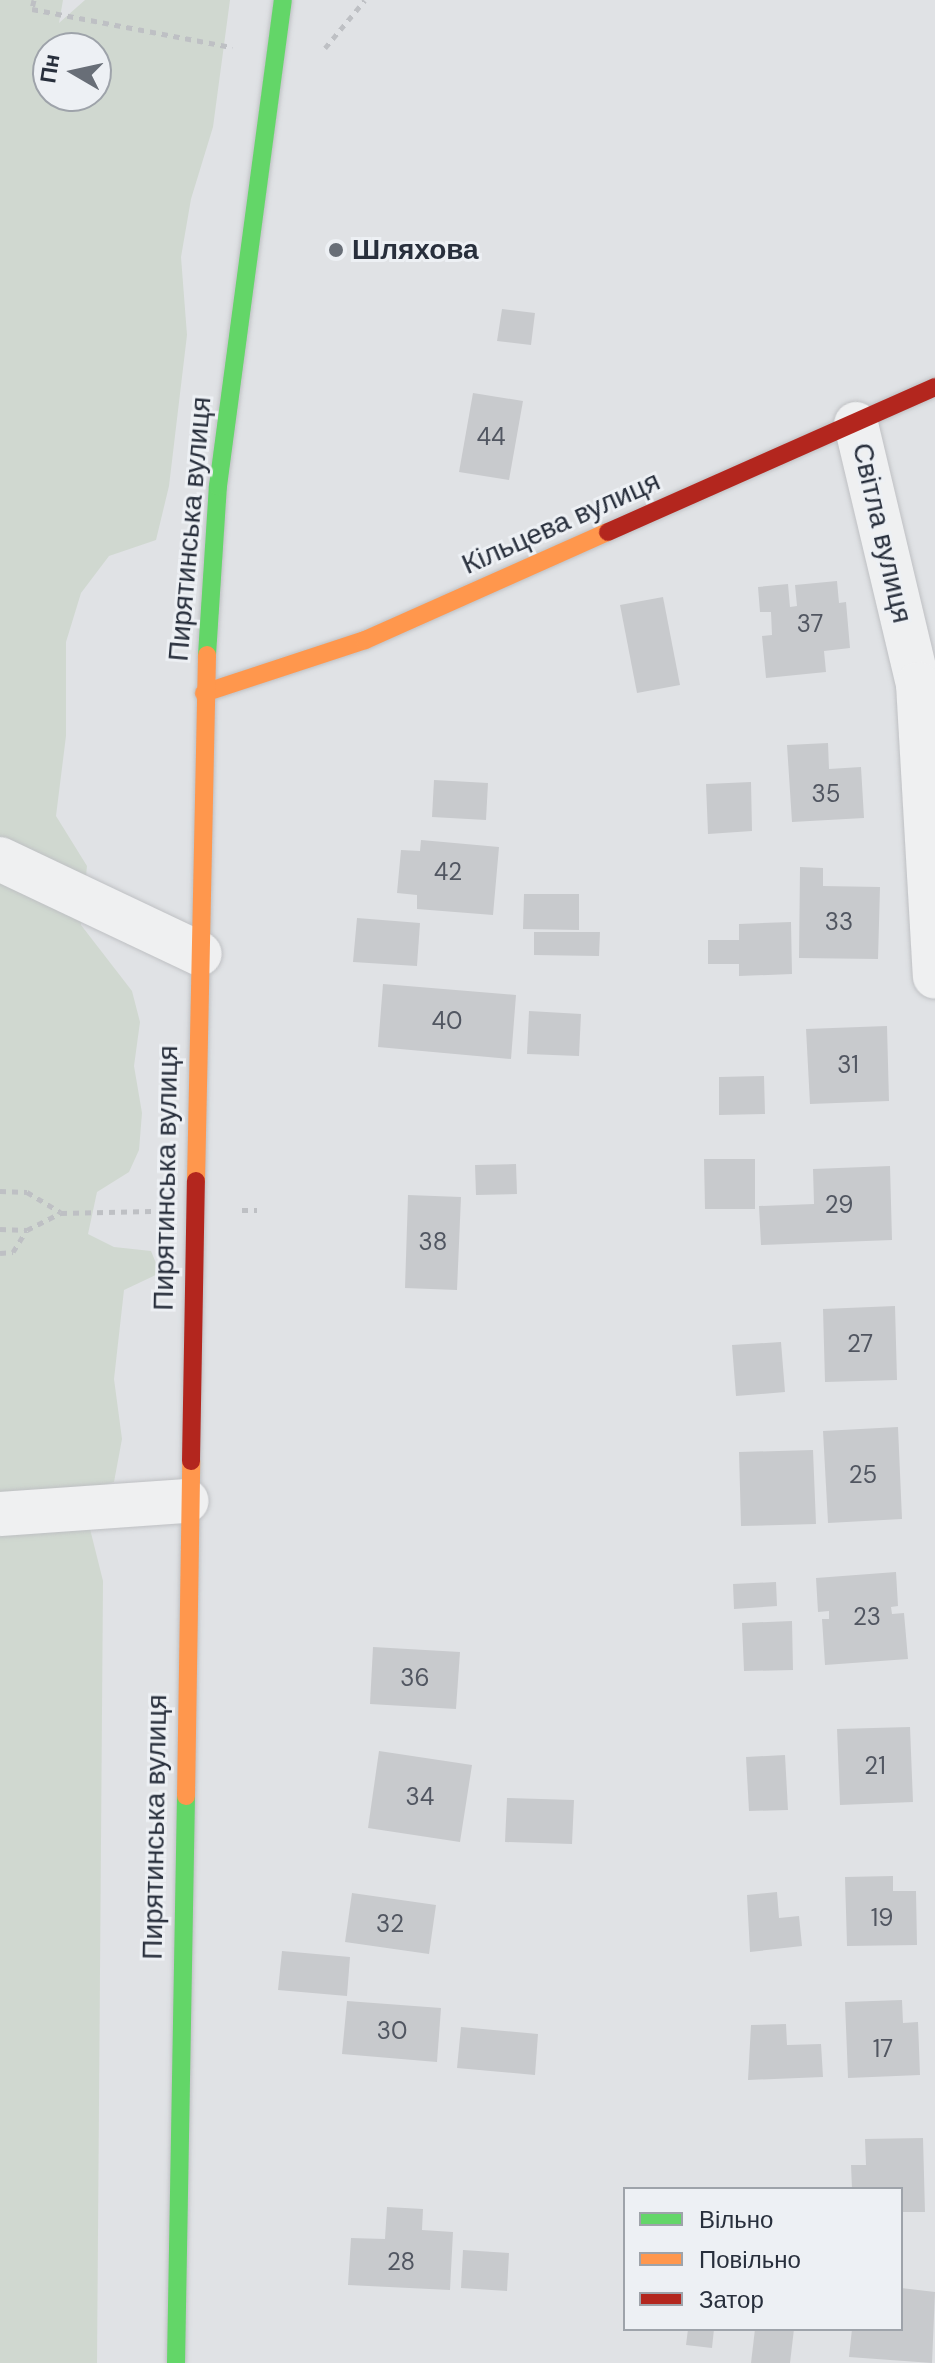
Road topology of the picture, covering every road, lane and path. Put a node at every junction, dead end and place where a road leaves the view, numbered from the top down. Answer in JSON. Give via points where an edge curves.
{"nodes":[{"id":1,"x":34,"y":0,"type":"edge"},
{"id":2,"x":283,"y":0,"type":"edge"},
{"id":3,"x":275,"y":55,"type":"junction"},
{"id":4,"x":935,"y":387,"type":"edge"},
{"id":5,"x":856,"y":424,"type":"junction"},
{"id":6,"x":204,"y":693,"type":"junction"},
{"id":7,"x":0,"y":859,"type":"edge"},
{"id":8,"x":200,"y":954,"type":"junction"},
{"id":9,"x":935,"y":977,"type":"edge"},
{"id":10,"x":0,"y":1191,"type":"edge"},
{"id":11,"x":0,"y":1229,"type":"edge"},
{"id":12,"x":27,"y":1230,"type":"junction"},
{"id":13,"x":0,"y":1253,"type":"edge"},
{"id":14,"x":187,"y":1501,"type":"junction"},
{"id":15,"x":0,"y":1514,"type":"edge"},
{"id":16,"x":176,"y":2363,"type":"edge"}],
"edges":[{"from":1,"to":3,"type":"path","via":[[32,9]]},
{"from":2,"to":3,"type":"main road","name":"Пирятинська вулиця"},
{"from":3,"to":6,"type":"main road","name":"Пирятинська вулиця","via":[[218,486]]},
{"from":4,"to":5,"type":"main road","name":"Кільцева вулиця"},
{"from":5,"to":6,"type":"main road","name":"Кільцева вулиця","via":[[365,640]]},
{"from":5,"to":9,"type":"street","name":"Світла вулиця","via":[[918,684]]},
{"from":6,"to":8,"type":"main road","name":"Пирятинська вулиця"},
{"from":7,"to":8,"type":"street"},
{"from":8,"to":14,"type":"main road","name":"Пирятинська вулиця"},
{"from":10,"to":12,"type":"path","via":[[27,1192],[61,1213]]},
{"from":11,"to":12,"type":"path"},
{"from":12,"to":13,"type":"path","via":[[13,1252]]},
{"from":14,"to":15,"type":"street"},
{"from":14,"to":16,"type":"main road","name":"Пирятинська вулиця"}]}
